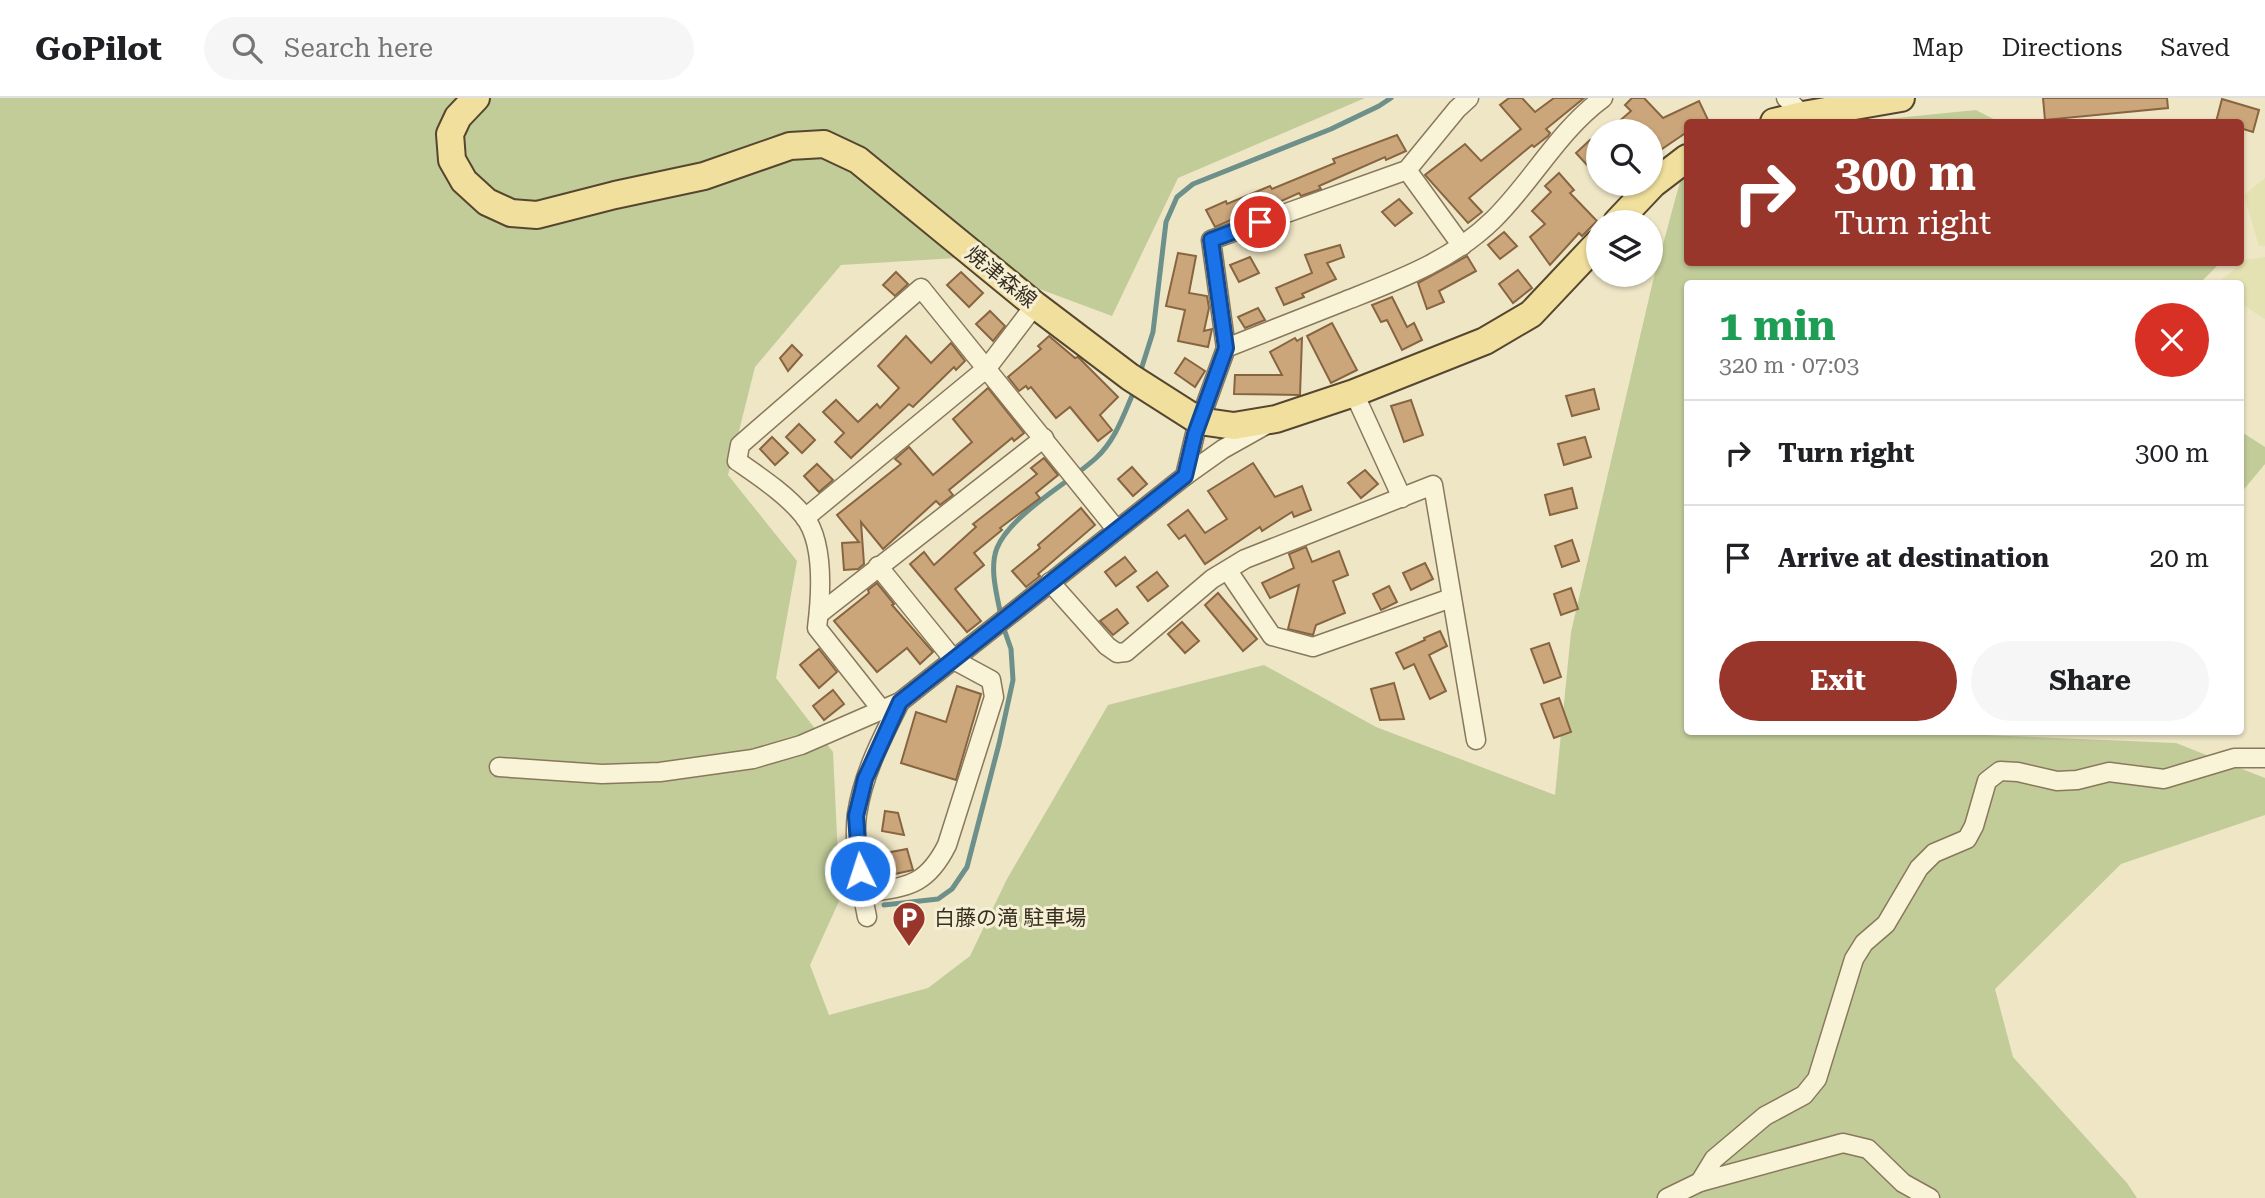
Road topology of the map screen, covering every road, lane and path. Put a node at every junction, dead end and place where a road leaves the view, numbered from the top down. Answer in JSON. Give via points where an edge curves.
{"nodes":[{"id":1,"x":476,"y":98,"type":"edge"},
{"id":2,"x":1469,"y":98,"type":"edge"},
{"id":3,"x":1603,"y":98,"type":"edge"},
{"id":4,"x":1901,"y":98,"type":"edge"},
{"id":5,"x":1794,"y":106,"type":"edge"},
{"id":6,"x":1778,"y":119,"type":"edge"},
{"id":7,"x":1684,"y":160,"type":"edge"},
{"id":8,"x":1407,"y":170,"type":"junction"},
{"id":9,"x":1628,"y":210,"type":"edge"},
{"id":10,"x":1462,"y":246,"type":"junction"},
{"id":11,"x":1586,"y":256,"type":"edge"},
{"id":12,"x":1035,"y":305,"type":"junction"},
{"id":13,"x":1226,"y":348,"type":"junction"},
{"id":14,"x":987,"y":368,"type":"junction"},
{"id":15,"x":1354,"y":393,"type":"junction"},
{"id":16,"x":1276,"y":419,"type":"junction"},
{"id":17,"x":1199,"y":421,"type":"junction"},
{"id":18,"x":1044,"y":438,"type":"junction"},
{"id":19,"x":1185,"y":476,"type":"junction"},
{"id":20,"x":1402,"y":498,"type":"junction"},
{"id":21,"x":805,"y":518,"type":"junction"},
{"id":22,"x":1116,"y":529,"type":"junction"},
{"id":23,"x":878,"y":566,"type":"junction"},
{"id":24,"x":1228,"y":571,"type":"junction"},
{"id":25,"x":1050,"y":582,"type":"junction"},
{"id":26,"x":1451,"y":598,"type":"junction"},
{"id":27,"x":819,"y":614,"type":"junction"},
{"id":28,"x":954,"y":660,"type":"junction"},
{"id":29,"x":900,"y":702,"type":"junction"},
{"id":30,"x":881,"y":709,"type":"junction"},
{"id":31,"x":1476,"y":740,"type":"dead end"},
{"id":32,"x":2265,"y":758,"type":"edge"},
{"id":33,"x":499,"y":767,"type":"dead end"},
{"id":34,"x":862,"y":894,"type":"junction"},
{"id":35,"x":867,"y":917,"type":"dead end"},
{"id":36,"x":1700,"y":1182,"type":"junction"},
{"id":37,"x":1668,"y":1198,"type":"edge"},
{"id":38,"x":1930,"y":1198,"type":"edge"}],
"edges":[{"from":1,"to":12,"type":"main road","name":"焼津森線","via":[[450,134],[452,160],[464,181],[487,202],[511,213],[537,215],[704,176],[790,146],[824,144],[858,160]]},
{"from":2,"to":8,"type":"street"},
{"from":3,"to":10,"type":"street","via":[[1573,124],[1493,220]]},
{"from":4,"to":5,"type":"main road"},
{"from":5,"to":6,"type":"main road"},
{"from":7,"to":9,"type":"main road"},
{"from":8,"to":10,"type":"street"},
{"from":8,"to":13,"type":"street","via":[[1211,240]]},
{"from":10,"to":13,"type":"street","via":[[1399,280]]},
{"from":11,"to":15,"type":"main road","name":"焼津森線","via":[[1531,314],[1485,341]]},
{"from":12,"to":14,"type":"street"},
{"from":12,"to":17,"type":"main road","name":"焼津森線"},
{"from":13,"to":17,"type":"street"},
{"from":14,"to":18,"type":"street"},
{"from":14,"to":21,"type":"street"},
{"from":14,"to":21,"type":"street","via":[[921,288],[740,445],[737,461],[775,488]]},
{"from":15,"to":16,"type":"main road","name":"焼津森線"},
{"from":15,"to":20,"type":"street"},
{"from":16,"to":17,"type":"main road","name":"焼津森線","via":[[1234,426]]},
{"from":16,"to":19,"type":"street"},
{"from":17,"to":19,"type":"street"},
{"from":18,"to":22,"type":"street"},
{"from":18,"to":23,"type":"street"},
{"from":19,"to":22,"type":"street"},
{"from":20,"to":24,"type":"street","via":[[1245,559]]},
{"from":20,"to":26,"type":"street","via":[[1433,485]]},
{"from":21,"to":27,"type":"street","via":[[820,558]]},
{"from":22,"to":25,"type":"street"},
{"from":23,"to":27,"type":"street"},
{"from":23,"to":28,"type":"street"},
{"from":24,"to":25,"type":"street","via":[[1212,579],[1126,652],[1117,653]]},
{"from":24,"to":26,"type":"street","via":[[1272,636],[1313,647]]},
{"from":25,"to":28,"type":"street"},
{"from":26,"to":31,"type":"street"},
{"from":27,"to":30,"type":"street","via":[[817,628]]},
{"from":28,"to":29,"type":"street"},
{"from":28,"to":34,"type":"street","via":[[991,680],[994,697],[947,845],[934,866],[913,884]]},
{"from":29,"to":30,"type":"street"},
{"from":29,"to":34,"type":"street","via":[[865,779],[856,816]]},
{"from":30,"to":33,"type":"street","via":[[801,745],[753,759],[660,772],[602,774]]},
{"from":32,"to":36,"type":"street","via":[[2234,758],[2164,779],[2109,772],[2057,781],[2000,771],[1987,781],[1967,839],[1934,853],[1919,868],[1886,924],[1854,959],[1817,1079],[1804,1095],[1765,1116],[1714,1159]]},
{"from":34,"to":35,"type":"street"},
{"from":36,"to":37,"type":"street"},
{"from":36,"to":38,"type":"street","via":[[1843,1143],[1868,1149],[1903,1183]]}]}
